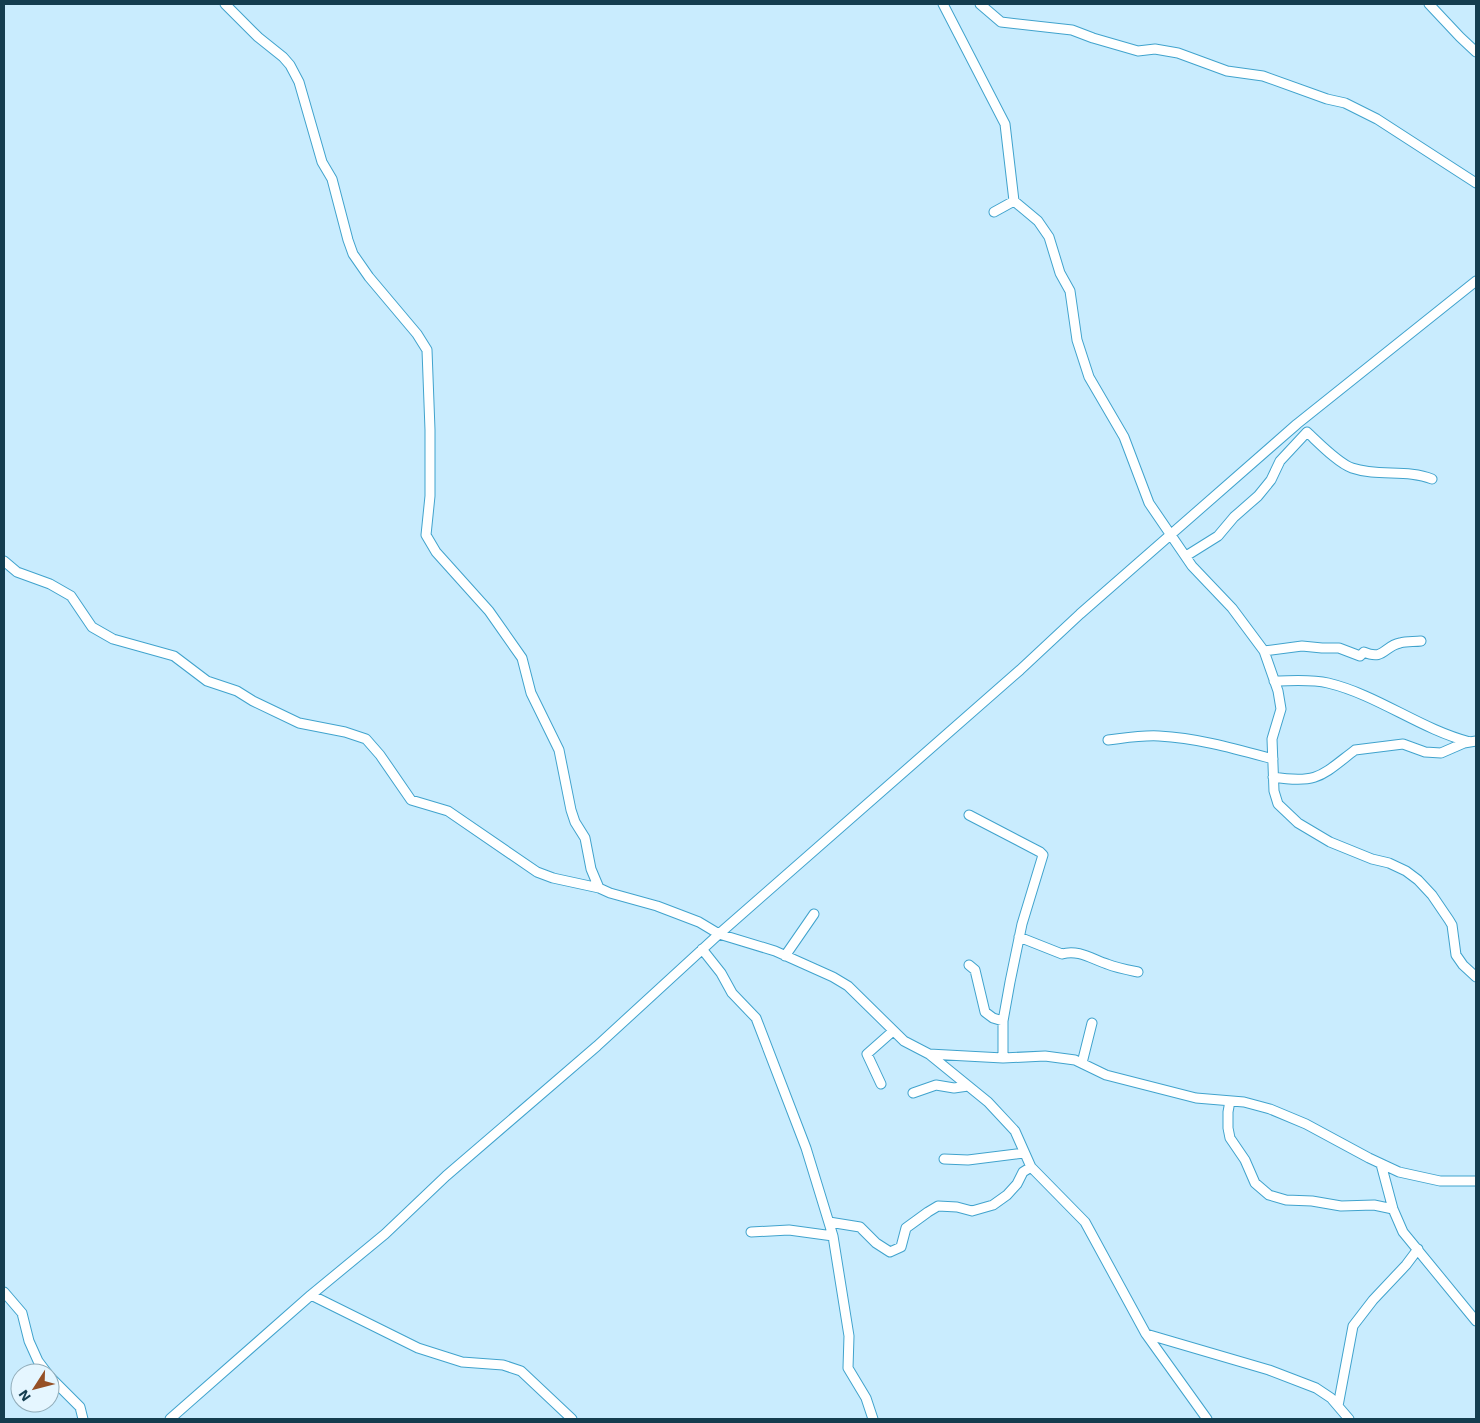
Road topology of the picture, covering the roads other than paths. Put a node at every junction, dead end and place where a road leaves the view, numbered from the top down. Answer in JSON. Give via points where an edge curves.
{"nodes":[{"id":1,"x":225,"y":4,"type":"edge"},
{"id":2,"x":943,"y":4,"type":"edge"},
{"id":3,"x":980,"y":4,"type":"edge"},
{"id":4,"x":1428,"y":4,"type":"edge"},
{"id":5,"x":1476,"y":52,"type":"edge"},
{"id":6,"x":1476,"y":183,"type":"edge"},
{"id":7,"x":1014,"y":201,"type":"junction"},
{"id":8,"x":994,"y":212,"type":"dead end"},
{"id":9,"x":1476,"y":281,"type":"edge"},
{"id":10,"x":1432,"y":479,"type":"dead end"},
{"id":11,"x":1171,"y":535,"type":"junction"},
{"id":12,"x":1186,"y":556,"type":"junction"},
{"id":13,"x":4,"y":561,"type":"edge"},
{"id":14,"x":1421,"y":641,"type":"dead end"},
{"id":15,"x":1264,"y":651,"type":"junction"},
{"id":16,"x":1274,"y":681,"type":"junction"},
{"id":17,"x":1108,"y":740,"type":"dead end"},
{"id":18,"x":1473,"y":741,"type":"edge"},
{"id":19,"x":1273,"y":760,"type":"junction"},
{"id":20,"x":1273,"y":777,"type":"junction"},
{"id":21,"x":969,"y":816,"type":"dead end"},
{"id":22,"x":598,"y":888,"type":"junction"},
{"id":23,"x":814,"y":914,"type":"dead end"},
{"id":24,"x":719,"y":934,"type":"junction"},
{"id":25,"x":1019,"y":937,"type":"junction"},
{"id":26,"x":702,"y":949,"type":"junction"},
{"id":27,"x":785,"y":956,"type":"junction"},
{"id":28,"x":969,"y":965,"type":"dead end"},
{"id":29,"x":1138,"y":972,"type":"dead end"},
{"id":30,"x":1476,"y":977,"type":"edge"},
{"id":31,"x":1003,"y":1021,"type":"junction"},
{"id":32,"x":1092,"y":1023,"type":"dead end"},
{"id":33,"x":893,"y":1031,"type":"junction"},
{"id":34,"x":929,"y":1054,"type":"junction"},
{"id":35,"x":1003,"y":1058,"type":"junction"},
{"id":36,"x":1082,"y":1063,"type":"junction"},
{"id":37,"x":881,"y":1084,"type":"dead end"},
{"id":38,"x":968,"y":1086,"type":"junction"},
{"id":39,"x":913,"y":1092,"type":"dead end"},
{"id":40,"x":1230,"y":1101,"type":"junction"},
{"id":41,"x":1024,"y":1153,"type":"junction"},
{"id":42,"x":944,"y":1159,"type":"dead end"},
{"id":43,"x":1381,"y":1164,"type":"junction"},
{"id":44,"x":1031,"y":1167,"type":"junction"},
{"id":45,"x":1476,"y":1181,"type":"edge"},
{"id":46,"x":1393,"y":1209,"type":"junction"},
{"id":47,"x":829,"y":1222,"type":"junction"},
{"id":48,"x":750,"y":1232,"type":"dead end"},
{"id":49,"x":833,"y":1236,"type":"junction"},
{"id":50,"x":1418,"y":1249,"type":"junction"},
{"id":51,"x":4,"y":1292,"type":"edge"},
{"id":52,"x":311,"y":1295,"type":"junction"},
{"id":53,"x":1476,"y":1321,"type":"edge"},
{"id":54,"x":1146,"y":1334,"type":"junction"},
{"id":55,"x":40,"y":1363,"type":"edge"},
{"id":56,"x":60,"y":1387,"type":"edge"},
{"id":57,"x":1338,"y":1406,"type":"junction"},
{"id":58,"x":84,"y":1419,"type":"edge"},
{"id":59,"x":170,"y":1419,"type":"edge"},
{"id":60,"x":572,"y":1419,"type":"edge"},
{"id":61,"x":873,"y":1419,"type":"edge"},
{"id":62,"x":1207,"y":1419,"type":"edge"},
{"id":63,"x":1348,"y":1419,"type":"edge"}],
"edges":[{"from":1,"to":22,"type":"street","via":[[290,65],[322,162],[332,180],[353,254],[427,350],[430,496],[426,535],[436,552],[489,611],[522,658],[531,693],[559,750],[571,810],[585,838]]},
{"from":2,"to":7,"type":"street","via":[[1005,124]]},
{"from":3,"to":6,"type":"street","via":[[1001,22],[1072,30],[1138,51],[1155,49],[1178,53],[1227,71],[1263,76],[1327,99],[1345,102]]},
{"from":4,"to":5,"type":"street"},
{"from":7,"to":8,"type":"street"},
{"from":7,"to":11,"type":"street","via":[[1038,221],[1049,237],[1060,273],[1070,291],[1076,340],[1089,377],[1124,437],[1149,503]]},
{"from":9,"to":11,"type":"street","via":[[1298,424]]},
{"from":10,"to":12,"type":"street","via":[[1421,474],[1350,468],[1307,432],[1280,461],[1258,496],[1234,516],[1218,536]]},
{"from":11,"to":12,"type":"street"},
{"from":11,"to":24,"type":"street"},
{"from":12,"to":15,"type":"street","via":[[1232,608]]},
{"from":13,"to":22,"type":"street","via":[[17,572],[72,596],[92,628],[113,639],[174,656],[207,681],[299,723],[366,739],[411,800],[448,811],[537,872]]},
{"from":14,"to":15,"type":"street","via":[[1398,643],[1383,654],[1373,656],[1364,652],[1360,656],[1339,648],[1302,646]]},
{"from":15,"to":16,"type":"street"},
{"from":16,"to":18,"type":"street","via":[[1328,683],[1457,738]]},
{"from":16,"to":19,"type":"street","via":[[1281,709],[1272,739]]},
{"from":17,"to":19,"type":"street","via":[[1157,736],[1176,738],[1206,742]]},
{"from":18,"to":20,"type":"street","via":[[1441,753],[1425,752],[1403,744],[1354,750],[1328,771],[1313,778],[1293,781]]},
{"from":19,"to":20,"type":"street"},
{"from":20,"to":30,"type":"street","via":[[1278,804],[1298,823],[1330,842],[1389,863],[1418,880],[1452,925],[1456,955]]},
{"from":21,"to":25,"type":"street","via":[[1043,855]]},
{"from":22,"to":24,"type":"street","via":[[657,906],[699,922]]},
{"from":23,"to":27,"type":"street"},
{"from":24,"to":26,"type":"street"},
{"from":24,"to":27,"type":"street"},
{"from":25,"to":29,"type":"street","via":[[1062,954],[1071,951]]},
{"from":25,"to":31,"type":"street"},
{"from":26,"to":47,"type":"street","via":[[732,993],[756,1018],[806,1148]]},
{"from":26,"to":52,"type":"street","via":[[385,1234]]},
{"from":27,"to":33,"type":"street","via":[[842,982]]},
{"from":28,"to":31,"type":"street","via":[[975,970],[985,1012]]},
{"from":31,"to":35,"type":"street"},
{"from":32,"to":36,"type":"street"},
{"from":33,"to":34,"type":"street"},
{"from":33,"to":37,"type":"street","via":[[867,1054]]},
{"from":34,"to":35,"type":"street"},
{"from":34,"to":38,"type":"street"},
{"from":35,"to":36,"type":"street","via":[[1045,1056]]},
{"from":36,"to":40,"type":"street","via":[[1106,1075],[1196,1098]]},
{"from":38,"to":39,"type":"street","via":[[936,1085]]},
{"from":38,"to":41,"type":"street","via":[[1015,1131]]},
{"from":40,"to":43,"type":"street","via":[[1270,1109],[1306,1124]]},
{"from":40,"to":46,"type":"street","via":[[1230,1138],[1246,1160],[1255,1183],[1269,1195],[1286,1200]]},
{"from":41,"to":42,"type":"street","via":[[968,1160]]},
{"from":41,"to":44,"type":"street"},
{"from":43,"to":45,"type":"street","via":[[1419,1178]]},
{"from":43,"to":46,"type":"street"},
{"from":44,"to":47,"type":"street","via":[[1023,1172],[1007,1195],[993,1205],[972,1211],[938,1206],[928,1212],[906,1228],[901,1247],[890,1252],[860,1227]]},
{"from":44,"to":54,"type":"street","via":[[1086,1222]]},
{"from":46,"to":50,"type":"street","via":[[1404,1232]]},
{"from":47,"to":49,"type":"street"},
{"from":48,"to":49,"type":"street","via":[[789,1230]]},
{"from":49,"to":61,"type":"street","via":[[849,1336],[848,1368],[866,1398]]},
{"from":50,"to":53,"type":"street"},
{"from":50,"to":57,"type":"street","via":[[1353,1326]]},
{"from":51,"to":55,"type":"street","via":[[22,1313]]},
{"from":52,"to":59,"type":"street"},
{"from":52,"to":60,"type":"street","via":[[418,1348],[462,1362],[521,1371]]},
{"from":54,"to":57,"type":"street","via":[[1269,1370],[1316,1388]]},
{"from":54,"to":62,"type":"street"},
{"from":56,"to":58,"type":"street","via":[[80,1407]]},
{"from":57,"to":63,"type":"street"}]}
